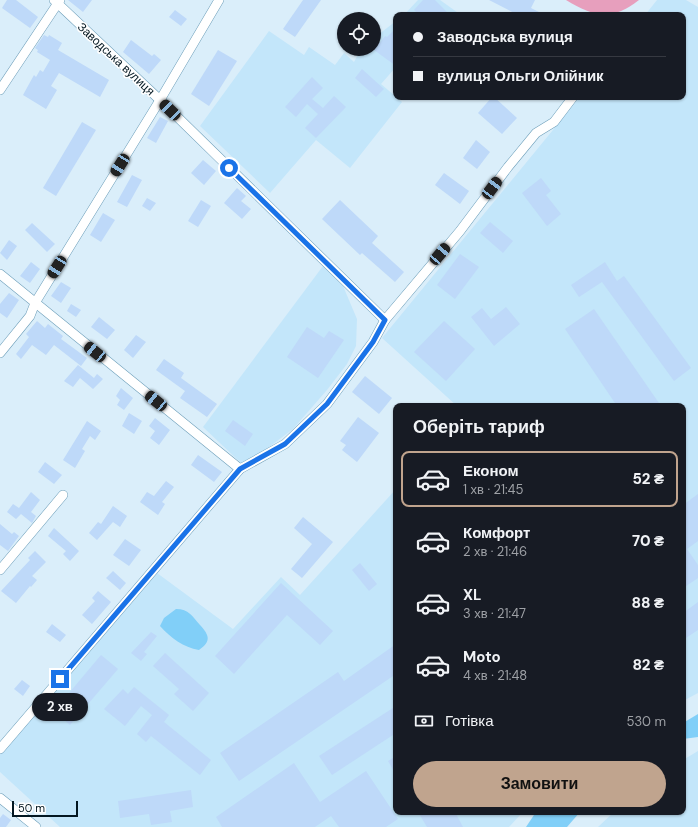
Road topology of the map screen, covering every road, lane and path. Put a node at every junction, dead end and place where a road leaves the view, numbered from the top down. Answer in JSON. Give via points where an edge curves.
{"nodes":[{"id":1,"x":219,"y":0,"type":"edge"},
{"id":2,"x":57,"y":1,"type":"edge"},
{"id":3,"x":0,"y":90,"type":"edge"},
{"id":4,"x":160,"y":100,"type":"junction"},
{"id":5,"x":571,"y":100,"type":"edge"},
{"id":6,"x":0,"y":274,"type":"edge"},
{"id":7,"x":35,"y":303,"type":"junction"},
{"id":8,"x":385,"y":320,"type":"junction"},
{"id":9,"x":0,"y":352,"type":"edge"},
{"id":10,"x":240,"y":469,"type":"junction"},
{"id":11,"x":63,"y":495,"type":"dead end"},
{"id":12,"x":0,"y":570,"type":"edge"},
{"id":13,"x":0,"y":749,"type":"edge"},
{"id":14,"x":0,"y":798,"type":"edge"},
{"id":15,"x":36,"y":827,"type":"edge"}],
"edges":[{"from":1,"to":4,"type":"street"},
{"from":2,"to":3,"type":"street"},
{"from":2,"to":4,"type":"street","name":"Заводська вулиця"},
{"from":4,"to":7,"type":"street"},
{"from":4,"to":8,"type":"street","name":"Заводська вулиця"},
{"from":5,"to":8,"type":"street","via":[[554,122],[536,133],[508,166],[460,231]]},
{"from":6,"to":7,"type":"street"},
{"from":7,"to":9,"type":"street","via":[[30,316]]},
{"from":7,"to":10,"type":"street"},
{"from":8,"to":10,"type":"street","via":[[373,342],[327,404],[285,444]]},
{"from":10,"to":13,"type":"street"},
{"from":11,"to":12,"type":"street"},
{"from":14,"to":15,"type":"street"}]}
